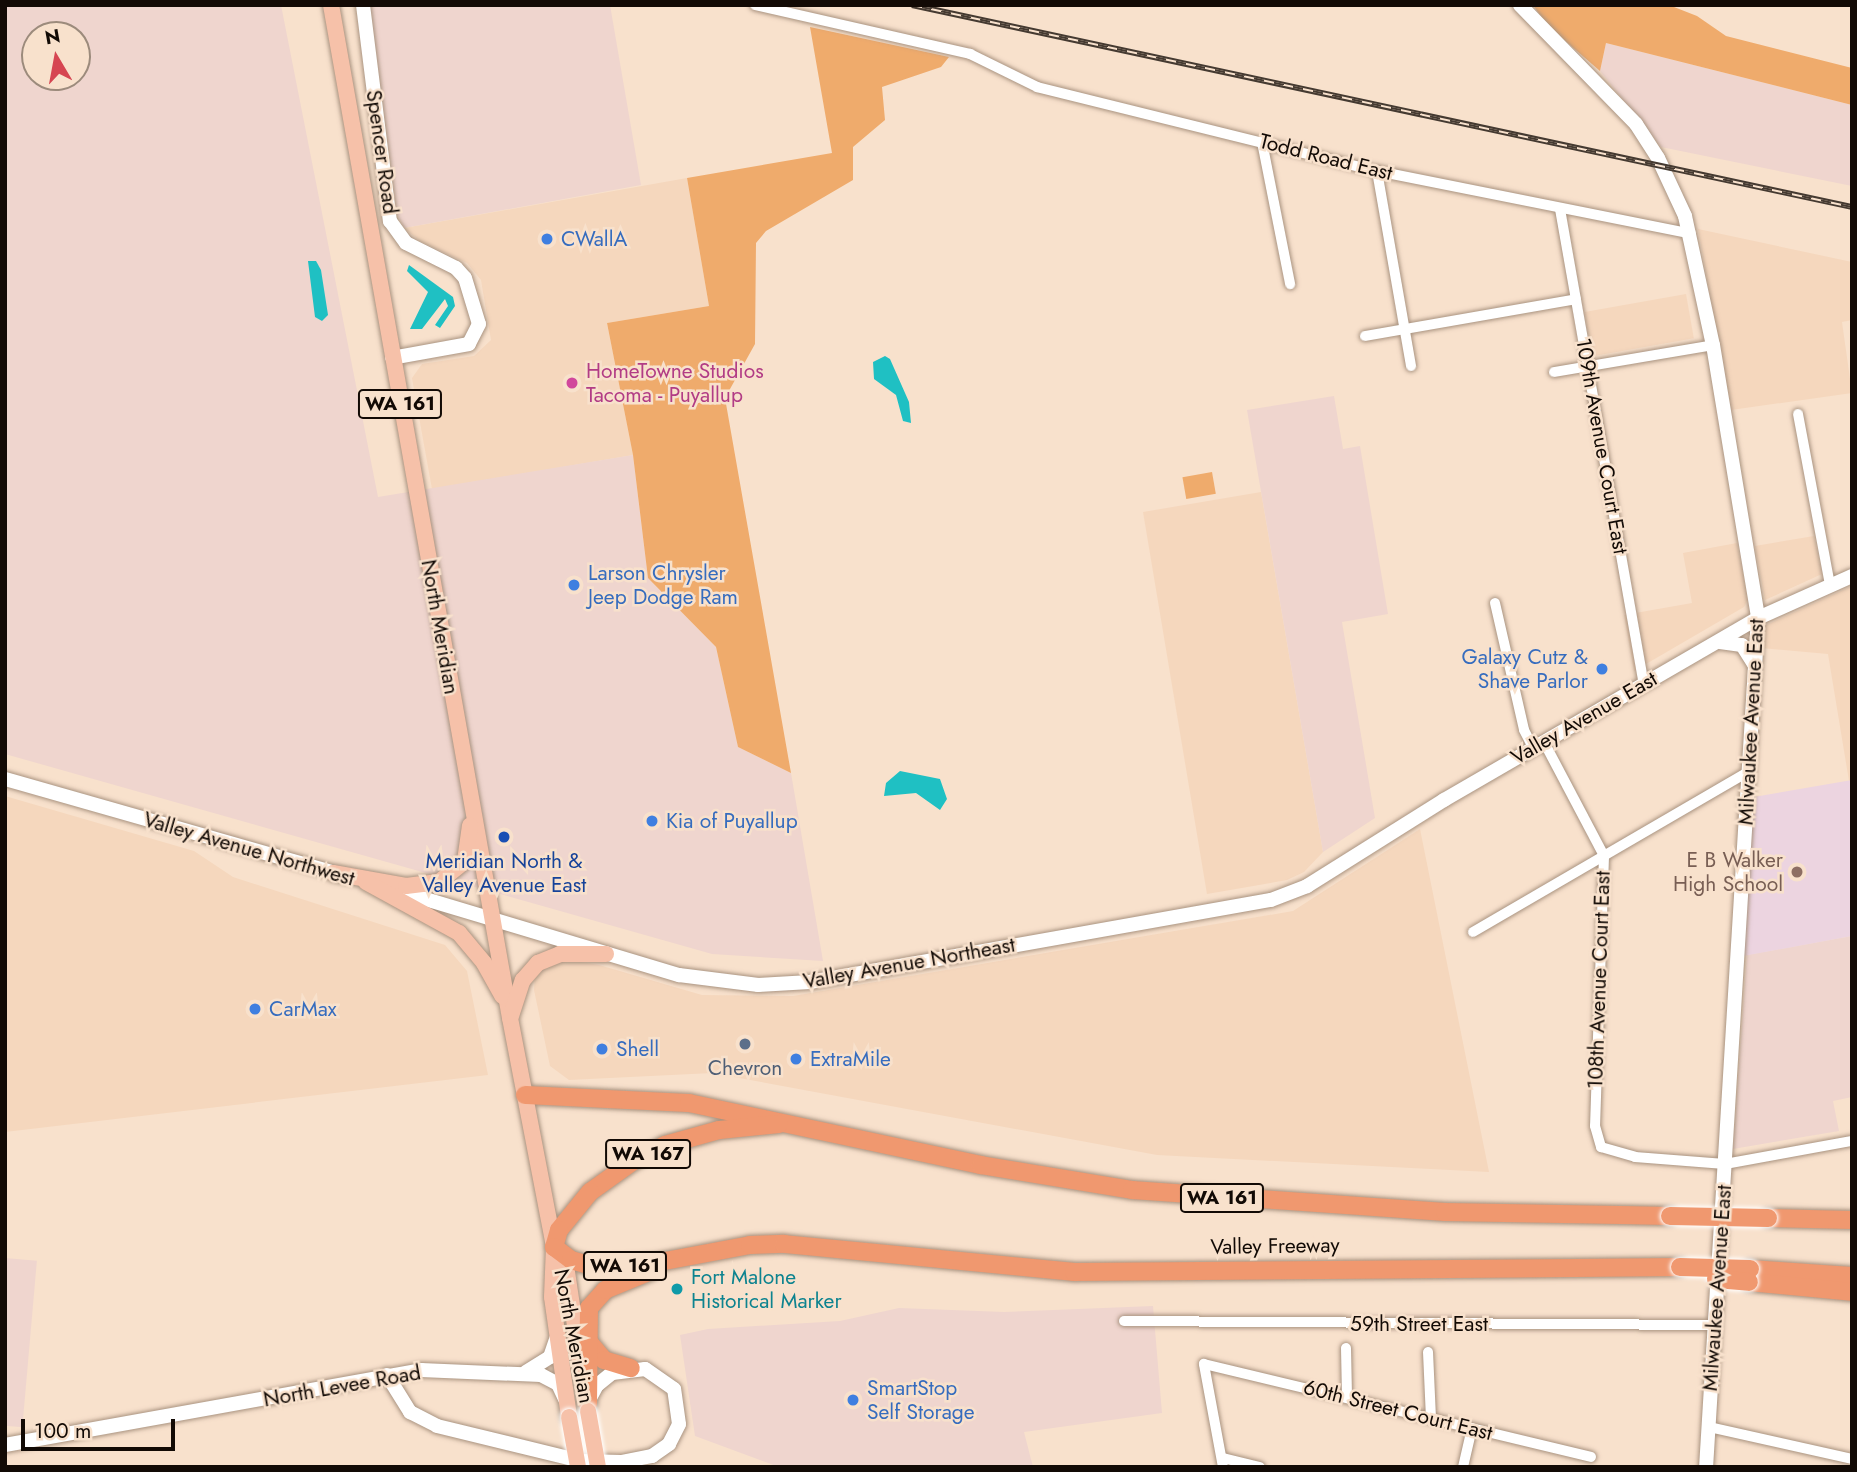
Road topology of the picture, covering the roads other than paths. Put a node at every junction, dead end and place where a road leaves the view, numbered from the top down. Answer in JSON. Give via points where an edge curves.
{"nodes":[{"id":1,"x":331,"y":5,"type":"edge"},
{"id":2,"x":363,"y":5,"type":"edge"},
{"id":3,"x":755,"y":5,"type":"edge"},
{"id":4,"x":1520,"y":5,"type":"edge"},
{"id":5,"x":1262,"y":142,"type":"junction"},
{"id":6,"x":1377,"y":172,"type":"junction"},
{"id":7,"x":1560,"y":209,"type":"junction"},
{"id":8,"x":1691,"y":234,"type":"junction"},
{"id":9,"x":1290,"y":284,"type":"dead end"},
{"id":10,"x":1576,"y":299,"type":"junction"},
{"id":11,"x":1405,"y":329,"type":"junction"},
{"id":12,"x":1364,"y":335,"type":"dead end"},
{"id":13,"x":1713,"y":345,"type":"junction"},
{"id":14,"x":392,"y":358,"type":"junction"},
{"id":15,"x":1411,"y":366,"type":"dead end"},
{"id":16,"x":1589,"y":367,"type":"junction"},
{"id":17,"x":1554,"y":372,"type":"dead end"},
{"id":18,"x":1798,"y":414,"type":"dead end"},
{"id":19,"x":1852,"y":576,"type":"edge"},
{"id":20,"x":1830,"y":585,"type":"junction"},
{"id":21,"x":1494,"y":603,"type":"dead end"},
{"id":22,"x":1758,"y":618,"type":"junction"},
{"id":23,"x":1709,"y":646,"type":"junction"},
{"id":24,"x":1755,"y":666,"type":"junction"},
{"id":25,"x":1644,"y":684,"type":"junction"},
{"id":26,"x":1539,"y":745,"type":"junction"},
{"id":27,"x":1750,"y":771,"type":"junction"},
{"id":28,"x":5,"y":779,"type":"edge"},
{"id":29,"x":472,"y":802,"type":"junction"},
{"id":30,"x":1604,"y":856,"type":"junction"},
{"id":31,"x":333,"y":873,"type":"junction"},
{"id":32,"x":1324,"y":876,"type":"joint"},
{"id":33,"x":366,"y":882,"type":"junction"},
{"id":34,"x":494,"y":918,"type":"junction"},
{"id":35,"x":1473,"y":932,"type":"dead end"},
{"id":36,"x":606,"y":954,"type":"junction"},
{"id":37,"x":510,"y":1018,"type":"junction"},
{"id":38,"x":525,"y":1095,"type":"junction"},
{"id":39,"x":779,"y":1124,"type":"junction"},
{"id":40,"x":1852,"y":1141,"type":"edge"},
{"id":41,"x":1725,"y":1164,"type":"junction"},
{"id":42,"x":1852,"y":1220,"type":"edge"},
{"id":43,"x":554,"y":1247,"type":"junction"},
{"id":44,"x":700,"y":1255,"type":"junction"},
{"id":45,"x":1749,"y":1276,"type":"junction"},
{"id":46,"x":1852,"y":1276,"type":"edge"},
{"id":47,"x":1852,"y":1292,"type":"edge"},
{"id":48,"x":1124,"y":1321,"type":"dead end"},
{"id":49,"x":1714,"y":1325,"type":"junction"},
{"id":50,"x":557,"y":1337,"type":"junction"},
{"id":51,"x":587,"y":1339,"type":"junction"},
{"id":52,"x":1346,"y":1349,"type":"dead end"},
{"id":53,"x":1428,"y":1352,"type":"dead end"},
{"id":54,"x":631,"y":1368,"type":"junction"},
{"id":55,"x":514,"y":1374,"type":"junction"},
{"id":56,"x":387,"y":1375,"type":"junction"},
{"id":57,"x":1347,"y":1397,"type":"junction"},
{"id":58,"x":588,"y":1407,"type":"junction"},
{"id":59,"x":568,"y":1410,"type":"junction"},
{"id":60,"x":1431,"y":1418,"type":"junction"},
{"id":61,"x":1709,"y":1427,"type":"junction"},
{"id":62,"x":1472,"y":1428,"type":"junction"},
{"id":63,"x":5,"y":1445,"type":"edge"},
{"id":64,"x":1591,"y":1457,"type":"dead end"},
{"id":65,"x":1852,"y":1459,"type":"edge"},
{"id":66,"x":1223,"y":1462,"type":"edge"},
{"id":67,"x":578,"y":1467,"type":"edge"},
{"id":68,"x":598,"y":1467,"type":"edge"},
{"id":69,"x":1260,"y":1467,"type":"edge"},
{"id":70,"x":1463,"y":1467,"type":"edge"},
{"id":71,"x":1706,"y":1467,"type":"edge"}],
"edges":[{"from":1,"to":14,"type":"main road","name":"North Meridian","number":"WA 161"},
{"from":2,"to":14,"type":"street","name":"Spencer Road","via":[[390,221],[406,243],[456,268],[465,278],[479,324],[469,344]]},
{"from":3,"to":5,"type":"street","name":"Todd Road East","via":[[970,54],[1037,87]]},
{"from":4,"to":8,"type":"street","name":"Milwaukee Avenue East","via":[[1636,124],[1674,188]]},
{"from":5,"to":6,"type":"street","name":"Todd Road East"},
{"from":5,"to":9,"type":"street"},
{"from":6,"to":7,"type":"street","name":"Todd Road East"},
{"from":6,"to":11,"type":"street"},
{"from":7,"to":8,"type":"street","name":"Todd Road East"},
{"from":7,"to":10,"type":"street","name":"109th Avenue Court East"},
{"from":8,"to":13,"type":"street","name":"Milwaukee Avenue East"},
{"from":10,"to":11,"type":"street"},
{"from":10,"to":16,"type":"street","name":"109th Avenue Court East"},
{"from":11,"to":12,"type":"street"},
{"from":11,"to":15,"type":"street"},
{"from":13,"to":16,"type":"street"},
{"from":13,"to":22,"type":"street","name":"Milwaukee Avenue East"},
{"from":14,"to":29,"type":"main road","name":"North Meridian","number":"WA 161"},
{"from":16,"to":17,"type":"street"},
{"from":16,"to":25,"type":"street","name":"109th Avenue Court East"},
{"from":18,"to":20,"type":"street"},
{"from":19,"to":20,"type":"street","name":"Valley Avenue East"},
{"from":20,"to":22,"type":"street","name":"Valley Avenue East"},
{"from":21,"to":26,"type":"street","name":"108th Avenue Court East","via":[[1524,730]]},
{"from":22,"to":23,"type":"street","name":"Valley Avenue East"},
{"from":22,"to":24,"type":"street","name":"Milwaukee Avenue East"},
{"from":23,"to":24,"type":"street","via":[[1735,641],[1746,649]]},
{"from":23,"to":25,"type":"street","name":"Valley Avenue East"},
{"from":24,"to":27,"type":"street","name":"Milwaukee Avenue East"},
{"from":25,"to":26,"type":"street","name":"Valley Avenue East"},
{"from":26,"to":30,"type":"street","name":"108th Avenue Court East"},
{"from":26,"to":32,"type":"street","name":"Valley Avenue East"},
{"from":27,"to":30,"type":"street"},
{"from":27,"to":41,"type":"street","name":"Milwaukee Avenue East"},
{"from":28,"to":31,"type":"street","name":"Valley Avenue Northwest"},
{"from":29,"to":31,"type":"main road","via":[[465,861],[439,882],[405,886]]},
{"from":29,"to":34,"type":"main road","name":"North Meridian","number":"WA 161"},
{"from":30,"to":35,"type":"street"},
{"from":30,"to":41,"type":"street","name":"108th Avenue Court East","via":[[1595,1134],[1601,1147],[1635,1157]]},
{"from":31,"to":33,"type":"street","name":"Valley Avenue Northwest"},
{"from":32,"to":36,"type":"street","name":"Valley Avenue Northeast","via":[[1271,900],[787,985],[691,978]]},
{"from":33,"to":34,"type":"street","name":"Valley Avenue Northwest"},
{"from":33,"to":37,"type":"main road","via":[[459,933],[484,963]]},
{"from":34,"to":36,"type":"street","name":"Valley Avenue Northeast"},
{"from":34,"to":37,"type":"main road","name":"North Meridian","number":"WA 161"},
{"from":36,"to":37,"type":"main road","via":[[560,954],[538,963],[523,980]]},
{"from":37,"to":38,"type":"main road","name":"North Meridian","number":"WA 161"},
{"from":38,"to":39,"type":"highway","number":"WA 161","via":[[689,1102]]},
{"from":38,"to":43,"type":"main road","name":"North Meridian","number":"WA 161"},
{"from":39,"to":42,"type":"highway","name":"Valley Freeway","number":"WA 161","bridge":true,"via":[[1016,1172],[1132,1190],[1445,1212]]},
{"from":39,"to":43,"type":"highway","number":"WA 167","via":[[719,1130],[665,1145],[635,1160],[590,1192],[572,1212]]},
{"from":40,"to":41,"type":"street"},
{"from":41,"to":49,"type":"street","name":"Milwaukee Avenue East"},
{"from":43,"to":44,"type":"highway","number":"WA 161","via":[[571,1260],[596,1267]]},
{"from":43,"to":50,"type":"main road","name":"North Meridian","number":"WA 167","via":[[551,1277]]},
{"from":43,"to":58,"type":"main road","name":"North Meridian","via":[[567,1272]]},
{"from":44,"to":45,"type":"highway","name":"Valley Freeway","number":"WA 161","bridge":true,"via":[[784,1244],[1074,1272],[1583,1267]]},
{"from":44,"to":51,"type":"highway","via":[[605,1290],[589,1308]]},
{"from":45,"to":46,"type":"highway","name":"Valley Freeway"},
{"from":45,"to":47,"type":"highway"},
{"from":48,"to":49,"type":"street","name":"59th Street East"},
{"from":49,"to":61,"type":"street","name":"Milwaukee Avenue East"},
{"from":50,"to":55,"type":"street","via":[[543,1364]]},
{"from":50,"to":59,"type":"main road","name":"North Meridian","number":"WA 167"},
{"from":51,"to":54,"type":"highway","via":[[604,1360]]},
{"from":51,"to":58,"type":"highway"},
{"from":52,"to":57,"type":"street"},
{"from":53,"to":60,"type":"street"},
{"from":54,"to":56,"type":"street","via":[[652,1371],[670,1384],[681,1410],[677,1432],[652,1456],[602,1463],[437,1426],[404,1405]]},
{"from":54,"to":58,"type":"street","via":[[605,1378]]},
{"from":55,"to":56,"type":"street","name":"North Levee Road","via":[[445,1369]]},
{"from":55,"to":59,"type":"street","name":"North Levee Road","via":[[551,1378]]},
{"from":56,"to":63,"type":"street","name":"North Levee Road","via":[[134,1425]]},
{"from":57,"to":60,"type":"street","name":"60th Street Court East"},
{"from":57,"to":66,"type":"street","name":"60th Street Court East","via":[[1204,1364]]},
{"from":58,"to":68,"type":"main road","name":"North Meridian","bridge":true},
{"from":59,"to":67,"type":"main road","name":"North Meridian","number":"WA 167","bridge":true},
{"from":60,"to":62,"type":"street","name":"60th Street Court East"},
{"from":61,"to":65,"type":"street"},
{"from":61,"to":71,"type":"street","name":"Milwaukee Avenue East"},
{"from":62,"to":64,"type":"street","name":"60th Street Court East"},
{"from":62,"to":70,"type":"street"},
{"from":66,"to":69,"type":"street"}]}
